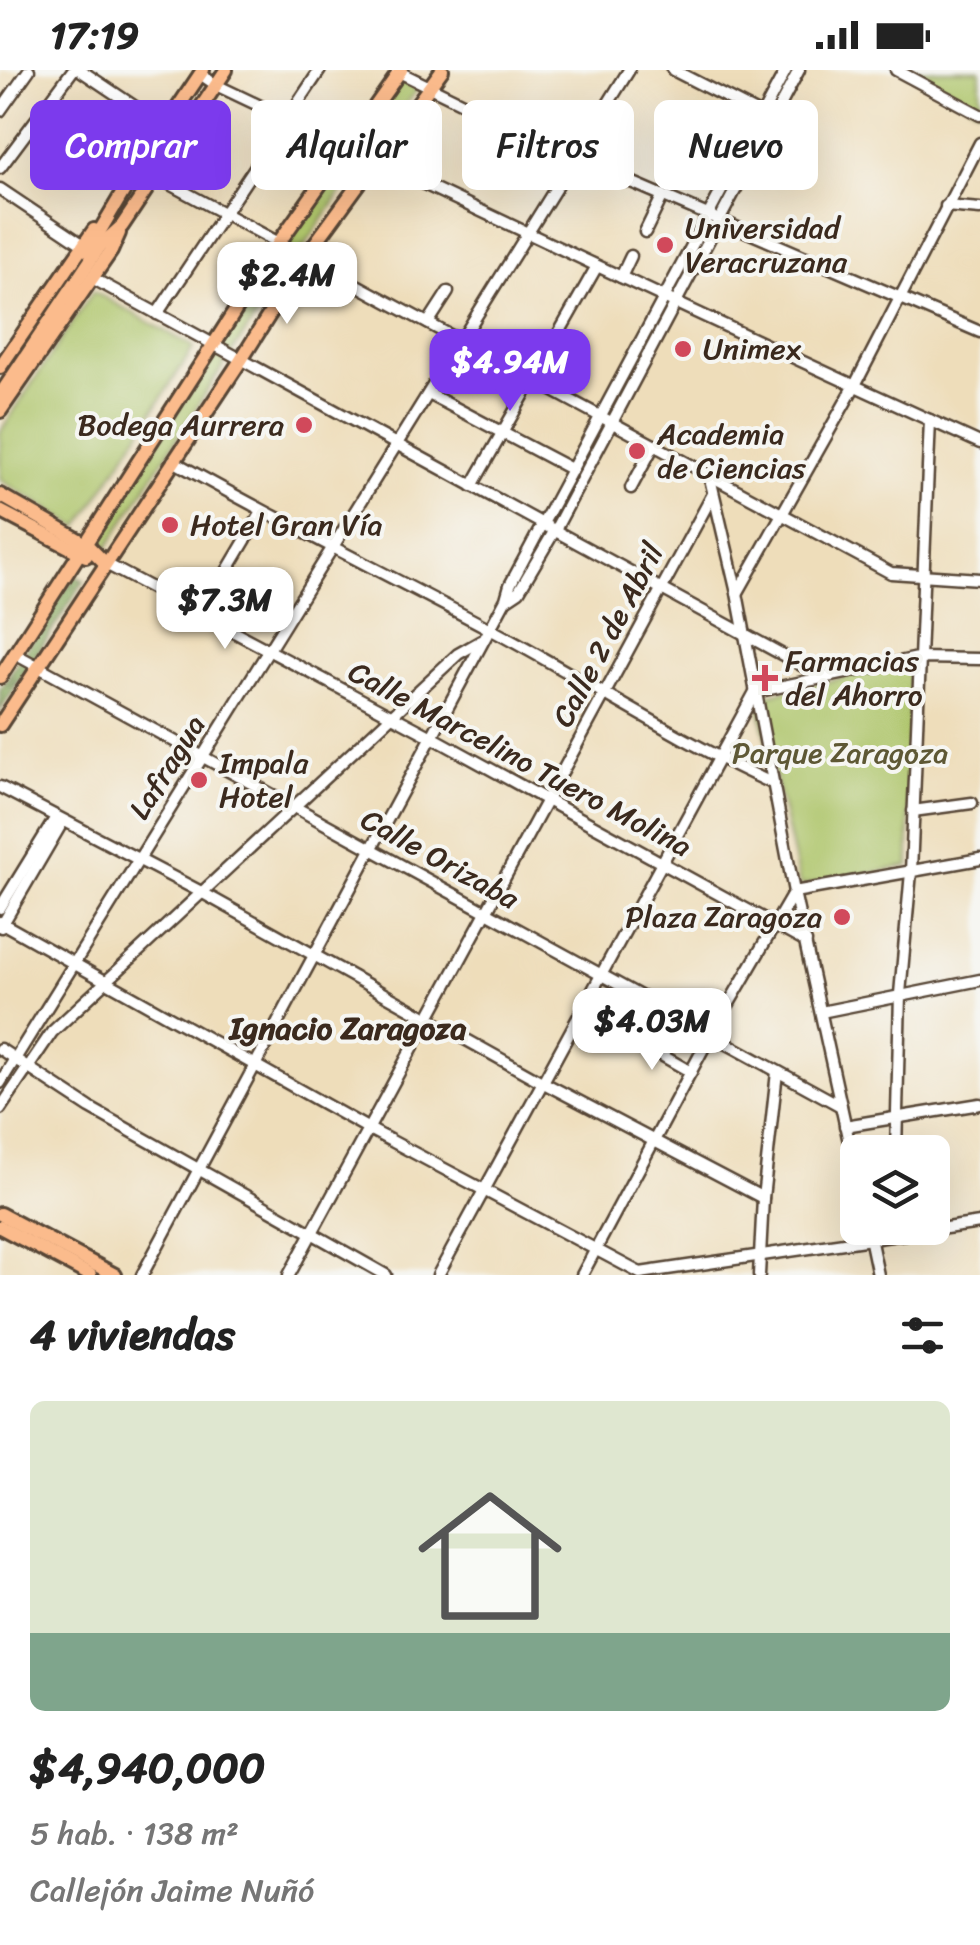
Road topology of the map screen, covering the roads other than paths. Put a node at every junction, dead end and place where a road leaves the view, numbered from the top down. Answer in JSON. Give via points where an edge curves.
{"nodes":[{"id":1,"x":29,"y":70,"type":"edge"},
{"id":2,"x":76,"y":70,"type":"edge"},
{"id":3,"x":226,"y":70,"type":"edge"},
{"id":4,"x":320,"y":70,"type":"edge"},
{"id":5,"x":399,"y":70,"type":"edge"},
{"id":6,"x":442,"y":70,"type":"edge"},
{"id":7,"x":629,"y":70,"type":"edge"},
{"id":8,"x":672,"y":70,"type":"edge"},
{"id":9,"x":786,"y":70,"type":"edge"},
{"id":10,"x":799,"y":70,"type":"edge"},
{"id":11,"x":896,"y":70,"type":"edge"},
{"id":12,"x":202,"y":72,"type":"edge"},
{"id":13,"x":216,"y":86,"type":"junction"},
{"id":14,"x":430,"y":86,"type":"junction"},
{"id":15,"x":123,"y":100,"type":"edge"},
{"id":16,"x":183,"y":100,"type":"edge"},
{"id":17,"x":206,"y":100,"type":"edge"},
{"id":18,"x":299,"y":100,"type":"edge"},
{"id":19,"x":377,"y":100,"type":"edge"},
{"id":20,"x":419,"y":100,"type":"edge"},
{"id":21,"x":610,"y":100,"type":"edge"},
{"id":22,"x":730,"y":100,"type":"edge"},
{"id":23,"x":774,"y":100,"type":"edge"},
{"id":24,"x":779,"y":100,"type":"edge"},
{"id":25,"x":251,"y":102,"type":"edge"},
{"id":26,"x":462,"y":102,"type":"edge"},
{"id":27,"x":0,"y":110,"type":"edge"},
{"id":28,"x":980,"y":115,"type":"edge"},
{"id":29,"x":980,"y":142,"type":"edge"},
{"id":30,"x":0,"y":168,"type":"edge"},
{"id":31,"x":251,"y":171,"type":"edge"},
{"id":32,"x":634,"y":182,"type":"edge"},
{"id":33,"x":0,"y":189,"type":"edge"},
{"id":34,"x":123,"y":190,"type":"edge"},
{"id":35,"x":145,"y":190,"type":"edge"},
{"id":36,"x":178,"y":190,"type":"edge"},
{"id":37,"x":314,"y":190,"type":"edge"},
{"id":38,"x":352,"y":190,"type":"edge"},
{"id":39,"x":436,"y":190,"type":"edge"},
{"id":40,"x":554,"y":190,"type":"edge"},
{"id":41,"x":729,"y":190,"type":"edge"},
{"id":42,"x":664,"y":195,"type":"junction"},
{"id":43,"x":946,"y":206,"type":"junction"},
{"id":44,"x":980,"y":209,"type":"edge"},
{"id":45,"x":224,"y":212,"type":"junction"},
{"id":46,"x":106,"y":217,"type":"junction"},
{"id":47,"x":715,"y":217,"type":"junction"},
{"id":48,"x":122,"y":226,"type":"junction"},
{"id":49,"x":645,"y":232,"type":"dead end"},
{"id":50,"x":528,"y":234,"type":"junction"},
{"id":51,"x":280,"y":241,"type":"junction"},
{"id":52,"x":82,"y":244,"type":"junction"},
{"id":53,"x":306,"y":256,"type":"junction"},
{"id":54,"x":631,"y":256,"type":"dead end"},
{"id":55,"x":598,"y":266,"type":"junction"},
{"id":56,"x":621,"y":277,"type":"junction"},
{"id":57,"x":92,"y":278,"type":"junction"},
{"id":58,"x":448,"y":292,"type":"dead end"},
{"id":59,"x":897,"y":299,"type":"junction"},
{"id":60,"x":669,"y":300,"type":"junction"},
{"id":61,"x":157,"y":314,"type":"junction"},
{"id":62,"x":428,"y":322,"type":"junction"},
{"id":63,"x":42,"y":325,"type":"junction"},
{"id":64,"x":980,"y":332,"type":"edge"},
{"id":65,"x":462,"y":341,"type":"junction"},
{"id":66,"x":214,"y":346,"type":"junction"},
{"id":67,"x":241,"y":360,"type":"junction"},
{"id":68,"x":0,"y":367,"type":"edge"},
{"id":69,"x":531,"y":378,"type":"junction"},
{"id":70,"x":0,"y":382,"type":"edge"},
{"id":71,"x":854,"y":387,"type":"junction"},
{"id":72,"x":428,"y":394,"type":"junction"},
{"id":73,"x":0,"y":395,"type":"edge"},
{"id":74,"x":0,"y":410,"type":"edge"},
{"id":75,"x":608,"y":420,"type":"junction"},
{"id":76,"x":930,"y":420,"type":"junction"},
{"id":77,"x":502,"y":432,"type":"junction"},
{"id":78,"x":980,"y":443,"type":"edge"},
{"id":79,"x":654,"y":444,"type":"junction"},
{"id":80,"x":397,"y":446,"type":"junction"},
{"id":81,"x":172,"y":461,"type":"junction"},
{"id":82,"x":573,"y":470,"type":"junction"},
{"id":83,"x":709,"y":474,"type":"junction"},
{"id":84,"x":472,"y":486,"type":"junction"},
{"id":85,"x":631,"y":488,"type":"dead end"},
{"id":86,"x":713,"y":494,"type":"junction"},
{"id":87,"x":0,"y":495,"type":"edge"},
{"id":88,"x":0,"y":511,"type":"edge"},
{"id":89,"x":262,"y":512,"type":"junction"},
{"id":90,"x":780,"y":514,"type":"junction"},
{"id":91,"x":543,"y":524,"type":"junction"},
{"id":92,"x":555,"y":530,"type":"junction"},
{"id":93,"x":83,"y":549,"type":"junction"},
{"id":94,"x":334,"y":550,"type":"junction"},
{"id":95,"x":106,"y":564,"type":"junction"},
{"id":96,"x":922,"y":575,"type":"junction"},
{"id":97,"x":980,"y":579,"type":"edge"},
{"id":98,"x":662,"y":587,"type":"junction"},
{"id":99,"x":737,"y":593,"type":"junction"},
{"id":100,"x":506,"y":599,"type":"junction"},
{"id":101,"x":200,"y":615,"type":"junction"},
{"id":102,"x":490,"y":628,"type":"junction"},
{"id":103,"x":744,"y":633,"type":"junction"},
{"id":104,"x":482,"y":641,"type":"junction"},
{"id":105,"x":269,"y":653,"type":"junction"},
{"id":106,"x":15,"y":654,"type":"junction"},
{"id":107,"x":918,"y":658,"type":"junction"},
{"id":108,"x":980,"y":660,"type":"edge"},
{"id":109,"x":38,"y":667,"type":"junction"},
{"id":110,"x":0,"y":677,"type":"edge"},
{"id":111,"x":826,"y":678,"type":"junction"},
{"id":112,"x":755,"y":692,"type":"junction"},
{"id":113,"x":604,"y":693,"type":"junction"},
{"id":114,"x":390,"y":716,"type":"junction"},
{"id":115,"x":0,"y":724,"type":"edge"},
{"id":116,"x":432,"y":737,"type":"junction"},
{"id":117,"x":202,"y":758,"type":"junction"},
{"id":118,"x":716,"y":758,"type":"junction"},
{"id":119,"x":774,"y":784,"type":"junction"},
{"id":120,"x":0,"y":787,"type":"edge"},
{"id":121,"x":548,"y":801,"type":"junction"},
{"id":122,"x":972,"y":803,"type":"dead end"},
{"id":123,"x":294,"y":807,"type":"junction"},
{"id":124,"x":914,"y":811,"type":"junction"},
{"id":125,"x":60,"y":819,"type":"junction"},
{"id":126,"x":370,"y":848,"type":"junction"},
{"id":127,"x":138,"y":860,"type":"junction"},
{"id":128,"x":980,"y":860,"type":"edge"},
{"id":129,"x":661,"y":864,"type":"junction"},
{"id":130,"x":912,"y":872,"type":"junction"},
{"id":131,"x":201,"y":892,"type":"junction"},
{"id":132,"x":794,"y":892,"type":"junction"},
{"id":133,"x":0,"y":908,"type":"edge"},
{"id":134,"x":487,"y":913,"type":"junction"},
{"id":135,"x":1,"y":924,"type":"edge"},
{"id":136,"x":774,"y":924,"type":"junction"},
{"id":137,"x":806,"y":942,"type":"junction"},
{"id":138,"x":314,"y":954,"type":"junction"},
{"id":139,"x":75,"y":962,"type":"junction"},
{"id":140,"x":598,"y":976,"type":"junction"},
{"id":141,"x":108,"y":979,"type":"junction"},
{"id":142,"x":980,"y":980,"type":"edge"},
{"id":143,"x":900,"y":994,"type":"junction"},
{"id":144,"x":822,"y":1012,"type":"junction"},
{"id":145,"x":429,"y":1019,"type":"junction"},
{"id":146,"x":37,"y":1023,"type":"junction"},
{"id":147,"x":52,"y":1032,"type":"junction"},
{"id":148,"x":710,"y":1036,"type":"junction"},
{"id":149,"x":633,"y":1040,"type":"dead end"},
{"id":150,"x":0,"y":1050,"type":"edge"},
{"id":151,"x":15,"y":1059,"type":"junction"},
{"id":152,"x":256,"y":1064,"type":"junction"},
{"id":153,"x":27,"y":1067,"type":"junction"},
{"id":154,"x":691,"y":1072,"type":"junction"},
{"id":155,"x":778,"y":1072,"type":"junction"},
{"id":156,"x":542,"y":1082,"type":"junction"},
{"id":157,"x":0,"y":1083,"type":"edge"},
{"id":158,"x":980,"y":1104,"type":"edge"},
{"id":159,"x":841,"y":1106,"type":"junction"},
{"id":160,"x":0,"y":1109,"type":"edge"},
{"id":161,"x":898,"y":1117,"type":"junction"},
{"id":162,"x":844,"y":1126,"type":"junction"},
{"id":163,"x":369,"y":1128,"type":"junction"},
{"id":164,"x":846,"y":1135,"type":"edge"},
{"id":165,"x":897,"y":1135,"type":"edge"},
{"id":166,"x":654,"y":1140,"type":"junction"},
{"id":167,"x":198,"y":1169,"type":"junction"},
{"id":168,"x":484,"y":1189,"type":"junction"},
{"id":169,"x":763,"y":1198,"type":"junction"},
{"id":170,"x":0,"y":1214,"type":"edge"},
{"id":171,"x":980,"y":1223,"type":"edge"},
{"id":172,"x":950,"y":1226,"type":"edge"},
{"id":173,"x":0,"y":1227,"type":"edge"},
{"id":174,"x":312,"y":1233,"type":"junction"},
{"id":175,"x":840,"y":1245,"type":"edge"},
{"id":176,"x":871,"y":1245,"type":"edge"},
{"id":177,"x":597,"y":1248,"type":"junction"},
{"id":178,"x":759,"y":1258,"type":"junction"},
{"id":179,"x":640,"y":1274,"type":"edge"},
{"id":180,"x":90,"y":1275,"type":"edge"},
{"id":181,"x":115,"y":1275,"type":"edge"},
{"id":182,"x":142,"y":1275,"type":"edge"},
{"id":183,"x":289,"y":1275,"type":"edge"},
{"id":184,"x":386,"y":1275,"type":"edge"},
{"id":185,"x":438,"y":1275,"type":"edge"},
{"id":186,"x":582,"y":1275,"type":"edge"},
{"id":187,"x":759,"y":1275,"type":"edge"},
{"id":188,"x":878,"y":1275,"type":"edge"}],
"edges":[{"from":1,"to":27,"type":"street"},
{"from":2,"to":15,"type":"street"},
{"from":2,"to":30,"type":"street"},
{"from":3,"to":13,"type":"main road"},
{"from":4,"to":18,"type":"street"},
{"from":5,"to":14,"type":"street"},
{"from":5,"to":19,"type":"main road"},
{"from":6,"to":14,"type":"main road"},
{"from":7,"to":21,"type":"street","name":"Lafragua"},
{"from":8,"to":22,"type":"street"},
{"from":9,"to":23,"type":"street"},
{"from":10,"to":24,"type":"street"},
{"from":11,"to":28,"type":"street"},
{"from":12,"to":13,"type":"street"},
{"from":12,"to":16,"type":"main road"},
{"from":13,"to":17,"type":"main road"},
{"from":13,"to":25,"type":"street"},
{"from":14,"to":20,"type":"main road"},
{"from":14,"to":26,"type":"street"},
{"from":29,"to":43,"type":"street"},
{"from":31,"to":45,"type":"street"},
{"from":32,"to":42,"type":"street"},
{"from":33,"to":52,"type":"street"},
{"from":34,"to":46,"type":"main road"},
{"from":35,"to":48,"type":"main road"},
{"from":36,"to":45,"type":"street"},
{"from":37,"to":51,"type":"main road"},
{"from":38,"to":53,"type":"main road"},
{"from":39,"to":50,"type":"street"},
{"from":40,"to":50,"type":"street","name":"Lafragua"},
{"from":41,"to":47,"type":"street"},
{"from":42,"to":47,"type":"street"},
{"from":42,"to":49,"type":"street"},
{"from":43,"to":44,"type":"street"},
{"from":43,"to":59,"type":"street"},
{"from":45,"to":51,"type":"street"},
{"from":45,"to":61,"type":"street"},
{"from":46,"to":52,"type":"main road"},
{"from":46,"to":63,"type":"main road"},
{"from":47,"to":59,"type":"street"},
{"from":47,"to":60,"type":"street"},
{"from":48,"to":57,"type":"main road"},
{"from":48,"to":63,"type":"main road"},
{"from":50,"to":55,"type":"street"},
{"from":50,"to":65,"type":"street","name":"Lafragua"},
{"from":51,"to":53,"type":"street"},
{"from":51,"to":66,"type":"main road"},
{"from":52,"to":68,"type":"main road"},
{"from":53,"to":62,"type":"street"},
{"from":53,"to":67,"type":"main road"},
{"from":54,"to":56,"type":"street"},
{"from":55,"to":56,"type":"street"},
{"from":55,"to":69,"type":"street"},
{"from":56,"to":60,"type":"street"},
{"from":57,"to":61,"type":"street"},
{"from":57,"to":74,"type":"main road"},
{"from":58,"to":62,"type":"street"},
{"from":59,"to":64,"type":"street"},
{"from":59,"to":71,"type":"street"},
{"from":60,"to":71,"type":"street"},
{"from":60,"to":75,"type":"street"},
{"from":61,"to":66,"type":"street"},
{"from":62,"to":65,"type":"street"},
{"from":63,"to":70,"type":"main road"},
{"from":63,"to":73,"type":"main road"},
{"from":65,"to":69,"type":"street"},
{"from":65,"to":72,"type":"street","name":"Lafragua"},
{"from":66,"to":67,"type":"street"},
{"from":66,"to":93,"type":"main road"},
{"from":67,"to":80,"type":"street"},
{"from":67,"to":81,"type":"main road"},
{"from":69,"to":75,"type":"street"},
{"from":69,"to":77,"type":"street"},
{"from":71,"to":76,"type":"street"},
{"from":71,"to":90,"type":"street"},
{"from":72,"to":77,"type":"street"},
{"from":72,"to":80,"type":"street","name":"Lafragua"},
{"from":75,"to":79,"type":"street"},
{"from":75,"to":82,"type":"street"},
{"from":75,"to":92,"type":"street"},
{"from":76,"to":78,"type":"street"},
{"from":76,"to":96,"type":"street"},
{"from":77,"to":82,"type":"street"},
{"from":77,"to":84,"type":"street"},
{"from":79,"to":83,"type":"street"},
{"from":79,"to":85,"type":"street"},
{"from":80,"to":84,"type":"street"},
{"from":80,"to":94,"type":"street","name":"Lafragua"},
{"from":81,"to":89,"type":"street"},
{"from":81,"to":95,"type":"main road"},
{"from":82,"to":91,"type":"street"},
{"from":83,"to":86,"type":"street"},
{"from":83,"to":90,"type":"street"},
{"from":84,"to":91,"type":"street"},
{"from":86,"to":98,"type":"street","name":"Calle 2 de Abril"},
{"from":86,"to":99,"type":"street"},
{"from":87,"to":93,"type":"main road","name":"Calle Marcelino Tuero Molina"},
{"from":88,"to":93,"type":"main road","name":"Calle Marcelino Tuero Molina"},
{"from":89,"to":94,"type":"street"},
{"from":89,"to":101,"type":"street"},
{"from":90,"to":96,"type":"street","via":[[891,573]]},
{"from":90,"to":99,"type":"street"},
{"from":91,"to":92,"type":"street"},
{"from":91,"to":100,"type":"street"},
{"from":92,"to":98,"type":"street"},
{"from":92,"to":100,"type":"street","via":[[519,591]]},
{"from":93,"to":95,"type":"main road","name":"Calle Marcelino Tuero Molina"},
{"from":93,"to":106,"type":"main road"},
{"from":94,"to":102,"type":"street"},
{"from":94,"to":105,"type":"street","name":"Lafragua"},
{"from":95,"to":101,"type":"street","name":"Calle Marcelino Tuero Molina"},
{"from":95,"to":109,"type":"main road"},
{"from":96,"to":97,"type":"street"},
{"from":96,"to":107,"type":"street"},
{"from":98,"to":103,"type":"street"},
{"from":98,"to":113,"type":"street","name":"Calle 2 de Abril"},
{"from":99,"to":103,"type":"street"},
{"from":100,"to":102,"type":"street"},
{"from":101,"to":105,"type":"street","name":"Calle Marcelino Tuero Molina"},
{"from":102,"to":104,"type":"street"},
{"from":102,"to":113,"type":"street"},
{"from":103,"to":111,"type":"street"},
{"from":103,"to":112,"type":"street"},
{"from":104,"to":114,"type":"street","via":[[458,654]]},
{"from":104,"to":116,"type":"street"},
{"from":105,"to":114,"type":"street","name":"Calle Marcelino Tuero Molina"},
{"from":105,"to":117,"type":"street","name":"Lafragua"},
{"from":106,"to":109,"type":"street","name":"Calle Orizaba"},
{"from":106,"to":110,"type":"main road"},
{"from":107,"to":108,"type":"street"},
{"from":107,"to":111,"type":"street"},
{"from":107,"to":124,"type":"street"},
{"from":109,"to":115,"type":"main road"},
{"from":109,"to":117,"type":"street","name":"Calle Orizaba"},
{"from":111,"to":112,"type":"street"},
{"from":112,"to":118,"type":"street"},
{"from":112,"to":119,"type":"street"},
{"from":113,"to":118,"type":"street"},
{"from":113,"to":121,"type":"street","name":"Calle 2 de Abril"},
{"from":114,"to":116,"type":"street","name":"Calle Marcelino Tuero Molina"},
{"from":114,"to":123,"type":"street"},
{"from":116,"to":121,"type":"street","name":"Calle Marcelino Tuero Molina"},
{"from":116,"to":126,"type":"street"},
{"from":117,"to":123,"type":"street","name":"Calle Orizaba"},
{"from":117,"to":127,"type":"street","name":"Lafragua"},
{"from":118,"to":119,"type":"street"},
{"from":118,"to":129,"type":"street"},
{"from":119,"to":132,"type":"street"},
{"from":120,"to":125,"type":"street"},
{"from":121,"to":129,"type":"street","name":"Calle Marcelino Tuero Molina"},
{"from":121,"to":134,"type":"street","name":"Calle 2 de Abril"},
{"from":122,"to":124,"type":"street"},
{"from":123,"to":126,"type":"street","name":"Calle Orizaba"},
{"from":123,"to":131,"type":"street"},
{"from":124,"to":130,"type":"street"},
{"from":125,"to":127,"type":"street"},
{"from":125,"to":133,"type":"street"},
{"from":125,"to":135,"type":"street"},
{"from":126,"to":134,"type":"street","name":"Calle Orizaba"},
{"from":126,"to":138,"type":"street"},
{"from":127,"to":131,"type":"street"},
{"from":127,"to":139,"type":"street","name":"Lafragua"},
{"from":128,"to":130,"type":"street"},
{"from":129,"to":136,"type":"street","name":"Calle Marcelino Tuero Molina"},
{"from":129,"to":140,"type":"street"},
{"from":130,"to":132,"type":"street"},
{"from":130,"to":143,"type":"street"},
{"from":131,"to":138,"type":"street"},
{"from":131,"to":141,"type":"street"},
{"from":132,"to":136,"type":"street"},
{"from":132,"to":137,"type":"street"},
{"from":134,"to":140,"type":"street","name":"Calle Orizaba"},
{"from":134,"to":145,"type":"street","name":"Calle 2 de Abril"},
{"from":135,"to":139,"type":"street"},
{"from":136,"to":137,"type":"street","name":"Calle Marcelino Tuero Molina"},
{"from":136,"to":148,"type":"street"},
{"from":137,"to":144,"type":"street"},
{"from":138,"to":145,"type":"street"},
{"from":138,"to":152,"type":"street"},
{"from":139,"to":141,"type":"street"},
{"from":139,"to":146,"type":"street","name":"Lafragua"},
{"from":140,"to":148,"type":"street","name":"Calle Orizaba"},
{"from":140,"to":156,"type":"street"},
{"from":141,"to":147,"type":"street"},
{"from":141,"to":152,"type":"street"},
{"from":142,"to":143,"type":"street"},
{"from":143,"to":144,"type":"street"},
{"from":143,"to":161,"type":"street"},
{"from":144,"to":159,"type":"street"},
{"from":145,"to":156,"type":"street"},
{"from":145,"to":163,"type":"street","name":"Calle 2 de Abril"},
{"from":146,"to":147,"type":"street"},
{"from":146,"to":151,"type":"street","name":"Lafragua"},
{"from":147,"to":153,"type":"street"},
{"from":148,"to":154,"type":"street"},
{"from":148,"to":155,"type":"street","name":"Calle Orizaba"},
{"from":149,"to":154,"type":"street"},
{"from":150,"to":151,"type":"street"},
{"from":151,"to":153,"type":"street"},
{"from":151,"to":157,"type":"street","name":"Lafragua"},
{"from":152,"to":163,"type":"street"},
{"from":152,"to":167,"type":"street"},
{"from":153,"to":160,"type":"street"},
{"from":153,"to":167,"type":"street"},
{"from":154,"to":166,"type":"street"},
{"from":155,"to":159,"type":"street","name":"Calle Orizaba"},
{"from":155,"to":169,"type":"street"},
{"from":156,"to":166,"type":"street"},
{"from":156,"to":168,"type":"street"},
{"from":158,"to":161,"type":"street"},
{"from":159,"to":162,"type":"street"},
{"from":161,"to":162,"type":"street"},
{"from":161,"to":165,"type":"street"},
{"from":162,"to":164,"type":"street"},
{"from":163,"to":168,"type":"street"},
{"from":163,"to":174,"type":"street","name":"Calle 2 de Abril"},
{"from":166,"to":169,"type":"street"},
{"from":166,"to":177,"type":"street"},
{"from":167,"to":174,"type":"street"},
{"from":167,"to":182,"type":"street"},
{"from":168,"to":177,"type":"street"},
{"from":168,"to":185,"type":"street"},
{"from":169,"to":178,"type":"street"},
{"from":170,"to":181,"type":"main road"},
{"from":171,"to":172,"type":"street"},
{"from":173,"to":180,"type":"main road"},
{"from":174,"to":183,"type":"street","name":"Calle 2 de Abril"},
{"from":174,"to":184,"type":"street"},
{"from":175,"to":178,"type":"street"},
{"from":176,"to":188,"type":"street"},
{"from":177,"to":179,"type":"street"},
{"from":177,"to":186,"type":"street"},
{"from":178,"to":179,"type":"street"},
{"from":178,"to":187,"type":"street"}]}
